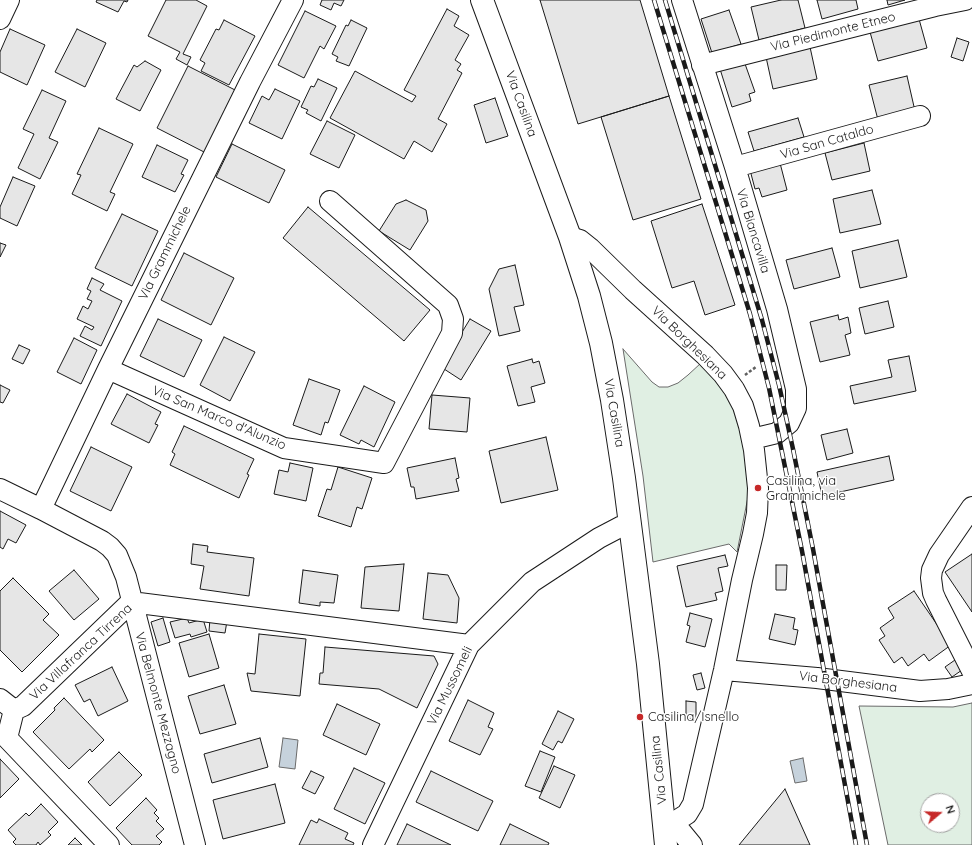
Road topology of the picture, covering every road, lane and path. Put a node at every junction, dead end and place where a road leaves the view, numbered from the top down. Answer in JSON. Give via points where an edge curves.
{"nodes":[{"id":1,"x":9,"y":0,"type":"edge"},
{"id":2,"x":293,"y":0,"type":"edge"},
{"id":3,"x":482,"y":0,"type":"edge"},
{"id":4,"x":682,"y":0,"type":"edge"},
{"id":5,"x":965,"y":0,"type":"edge"},
{"id":6,"x":0,"y":19,"type":"edge"},
{"id":7,"x":702,"y":65,"type":"junction"},
{"id":8,"x":920,"y":116,"type":"dead end"},
{"id":9,"x":734,"y":167,"type":"junction"},
{"id":10,"x":330,"y":202,"type":"dead end"},
{"id":11,"x":570,"y":236,"type":"junction"},
{"id":12,"x":108,"y":369,"type":"junction"},
{"id":13,"x":752,"y":439,"type":"junction"},
{"id":14,"x":0,"y":489,"type":"edge"},
{"id":15,"x":972,"y":507,"type":"edge"},
{"id":16,"x":41,"y":509,"type":"junction"},
{"id":17,"x":630,"y":524,"type":"junction"},
{"id":18,"x":131,"y":602,"type":"junction"},
{"id":19,"x":468,"y":645,"type":"junction"},
{"id":20,"x":971,"y":665,"type":"edge"},
{"id":21,"x":724,"y":670,"type":"junction"},
{"id":22,"x":972,"y":684,"type":"edge"},
{"id":23,"x":7,"y":705,"type":"edge"},
{"id":24,"x":668,"y":831,"type":"edge"},
{"id":25,"x":109,"y":845,"type":"edge"},
{"id":26,"x":195,"y":845,"type":"edge"},
{"id":27,"x":373,"y":845,"type":"edge"},
{"id":28,"x":680,"y":845,"type":"edge"},
{"id":29,"x":692,"y":845,"type":"edge"}],
"edges":[{"from":1,"to":6,"type":"street"},
{"from":2,"to":12,"type":"street","name":"Via Grammichele"},
{"from":3,"to":11,"type":"main road","name":"Via Casilina"},
{"from":4,"to":7,"type":"street","name":"Via Biancavilla"},
{"from":5,"to":7,"type":"street","name":"Via Piedimonte Etneo"},
{"from":7,"to":9,"type":"street","name":"Via Biancavilla"},
{"from":8,"to":9,"type":"street","name":"Via San Cataldo"},
{"from":9,"to":13,"type":"street","name":"Via Biancavilla","via":[[777,309],[797,396],[794,415],[783,430]]},
{"from":10,"to":12,"type":"street","name":"Via San Marco d'Alunzio","via":[[448,305],[453,319],[452,332],[384,463],[284,448]]},
{"from":11,"to":13,"type":"street","name":"Via Borghesiana","via":[[590,248],[723,374],[743,406]]},
{"from":11,"to":17,"type":"main road","name":"Via Casilina","via":[[601,343]]},
{"from":12,"to":16,"type":"street","name":"Via Grammichele"},
{"from":13,"to":21,"type":"street","name":"Via Borghesiana","via":[[758,488],[756,512]]},
{"from":14,"to":16,"type":"street","name":"Via Belmonte Mezzagno"},
{"from":15,"to":20,"type":"street","via":[[939,555],[932,570],[933,593]]},
{"from":16,"to":18,"type":"street","name":"Via Belmonte Mezzagno","via":[[102,541],[114,551],[124,571]]},
{"from":17,"to":19,"type":"street","name":"Via Mussomeli","via":[[599,538],[532,582]]},
{"from":17,"to":24,"type":"main road","name":"Via Casilina"},
{"from":18,"to":19,"type":"street","name":"Via Villafranca Tirrena"},
{"from":18,"to":23,"type":"street","name":"Via Villafranca Tirrena","via":[[23,706]]},
{"from":18,"to":26,"type":"street","name":"Via Belmonte Mezzagno"},
{"from":19,"to":27,"type":"street","name":"Via Mussomeli"},
{"from":21,"to":22,"type":"street","name":"Via Borghesiana","via":[[920,691],[944,690]]},
{"from":21,"to":24,"type":"street","name":"Via Borghesiana","via":[[693,804],[687,814]]},
{"from":23,"to":25,"type":"street","name":"Via Villafranca Tirrena","via":[[7,738]]},
{"from":24,"to":28,"type":"street","name":"Via Casilina"},
{"from":24,"to":29,"type":"street"}]}
